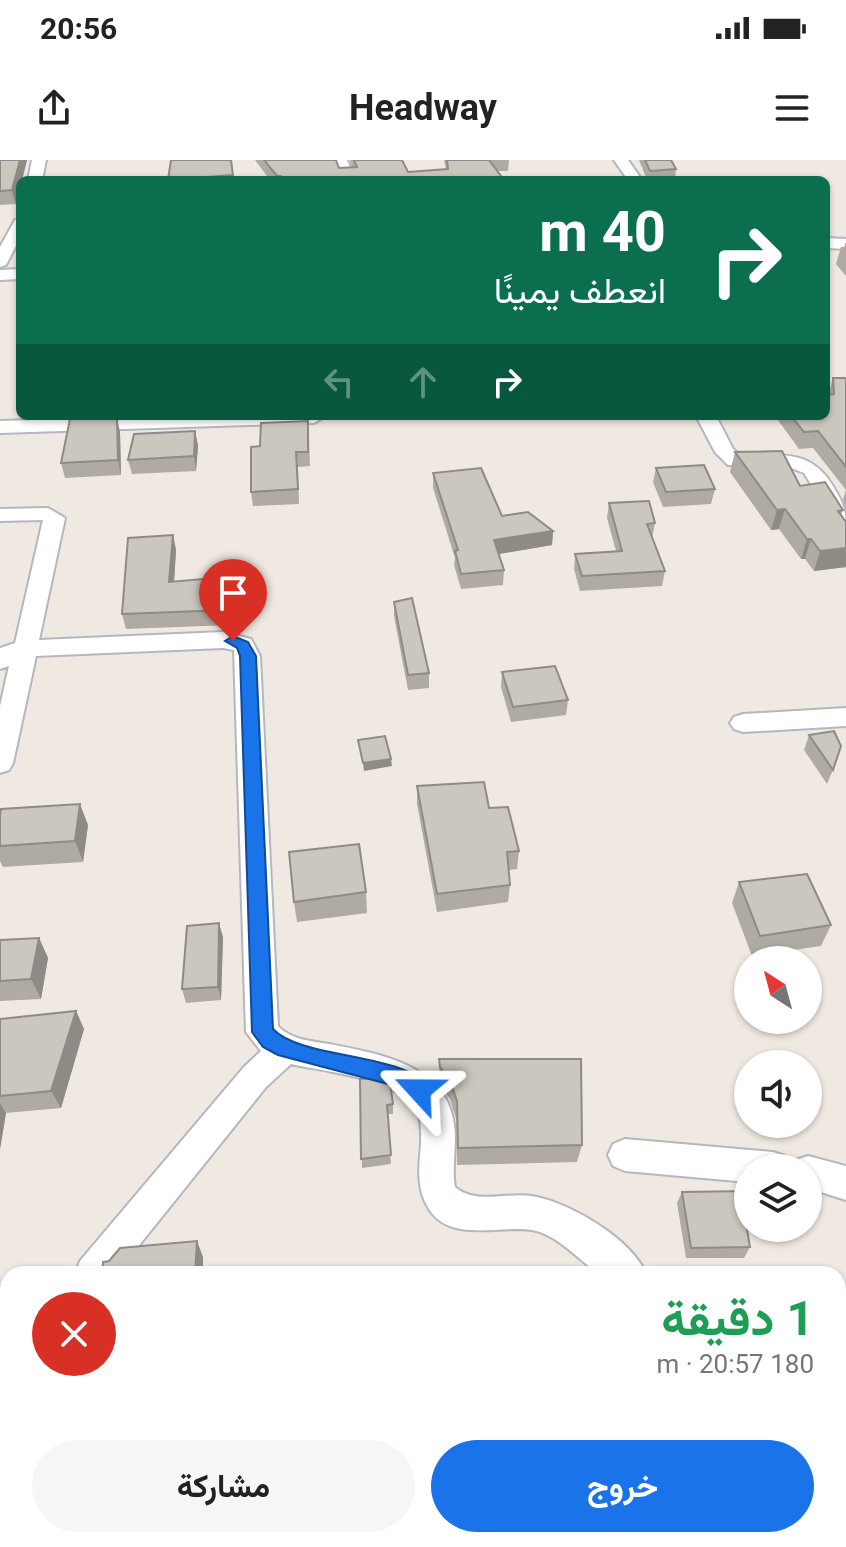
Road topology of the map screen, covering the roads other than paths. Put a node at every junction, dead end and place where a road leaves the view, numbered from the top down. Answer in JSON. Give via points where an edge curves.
{"nodes":[{"id":1,"x":16,"y":231,"type":"edge"},
{"id":2,"x":0,"y":262,"type":"edge"},
{"id":3,"x":220,"y":420,"type":"edge"},
{"id":4,"x":708,"y":420,"type":"edge"},
{"id":5,"x":0,"y":427,"type":"edge"},
{"id":6,"x":0,"y":515,"type":"edge"},
{"id":7,"x":846,"y":523,"type":"edge"},
{"id":8,"x":13,"y":655,"type":"edge"},
{"id":9,"x":846,"y":717,"type":"edge"},
{"id":10,"x":743,"y":723,"type":"dead end"},
{"id":11,"x":0,"y":763,"type":"edge"},
{"id":12,"x":286,"y":1049,"type":"junction"},
{"id":13,"x":625,"y":1155,"type":"dead end"},
{"id":14,"x":734,"y":1165,"type":"edge"},
{"id":15,"x":822,"y":1176,"type":"edge"},
{"id":16,"x":846,"y":1183,"type":"edge"},
{"id":17,"x":100,"y":1266,"type":"edge"},
{"id":18,"x":618,"y":1266,"type":"edge"}],
"edges":[{"from":1,"to":2,"type":"street"},
{"from":3,"to":5,"type":"street"},
{"from":4,"to":7,"type":"street","via":[[735,461],[793,462],[812,469]]},
{"from":6,"to":8,"type":"street","via":[[54,518]]},
{"from":8,"to":11,"type":"street"},
{"from":8,"to":12,"type":"street","via":[[223,640],[243,645],[248,656],[262,1032]]},
{"from":9,"to":10,"type":"street"},
{"from":12,"to":17,"type":"street","via":[[255,1077]]},
{"from":12,"to":18,"type":"street","via":[[392,1076],[419,1090],[433,1105],[439,1150],[434,1183],[453,1209],[477,1215],[552,1216]]},
{"from":13,"to":14,"type":"street"},
{"from":15,"to":16,"type":"street"}]}
